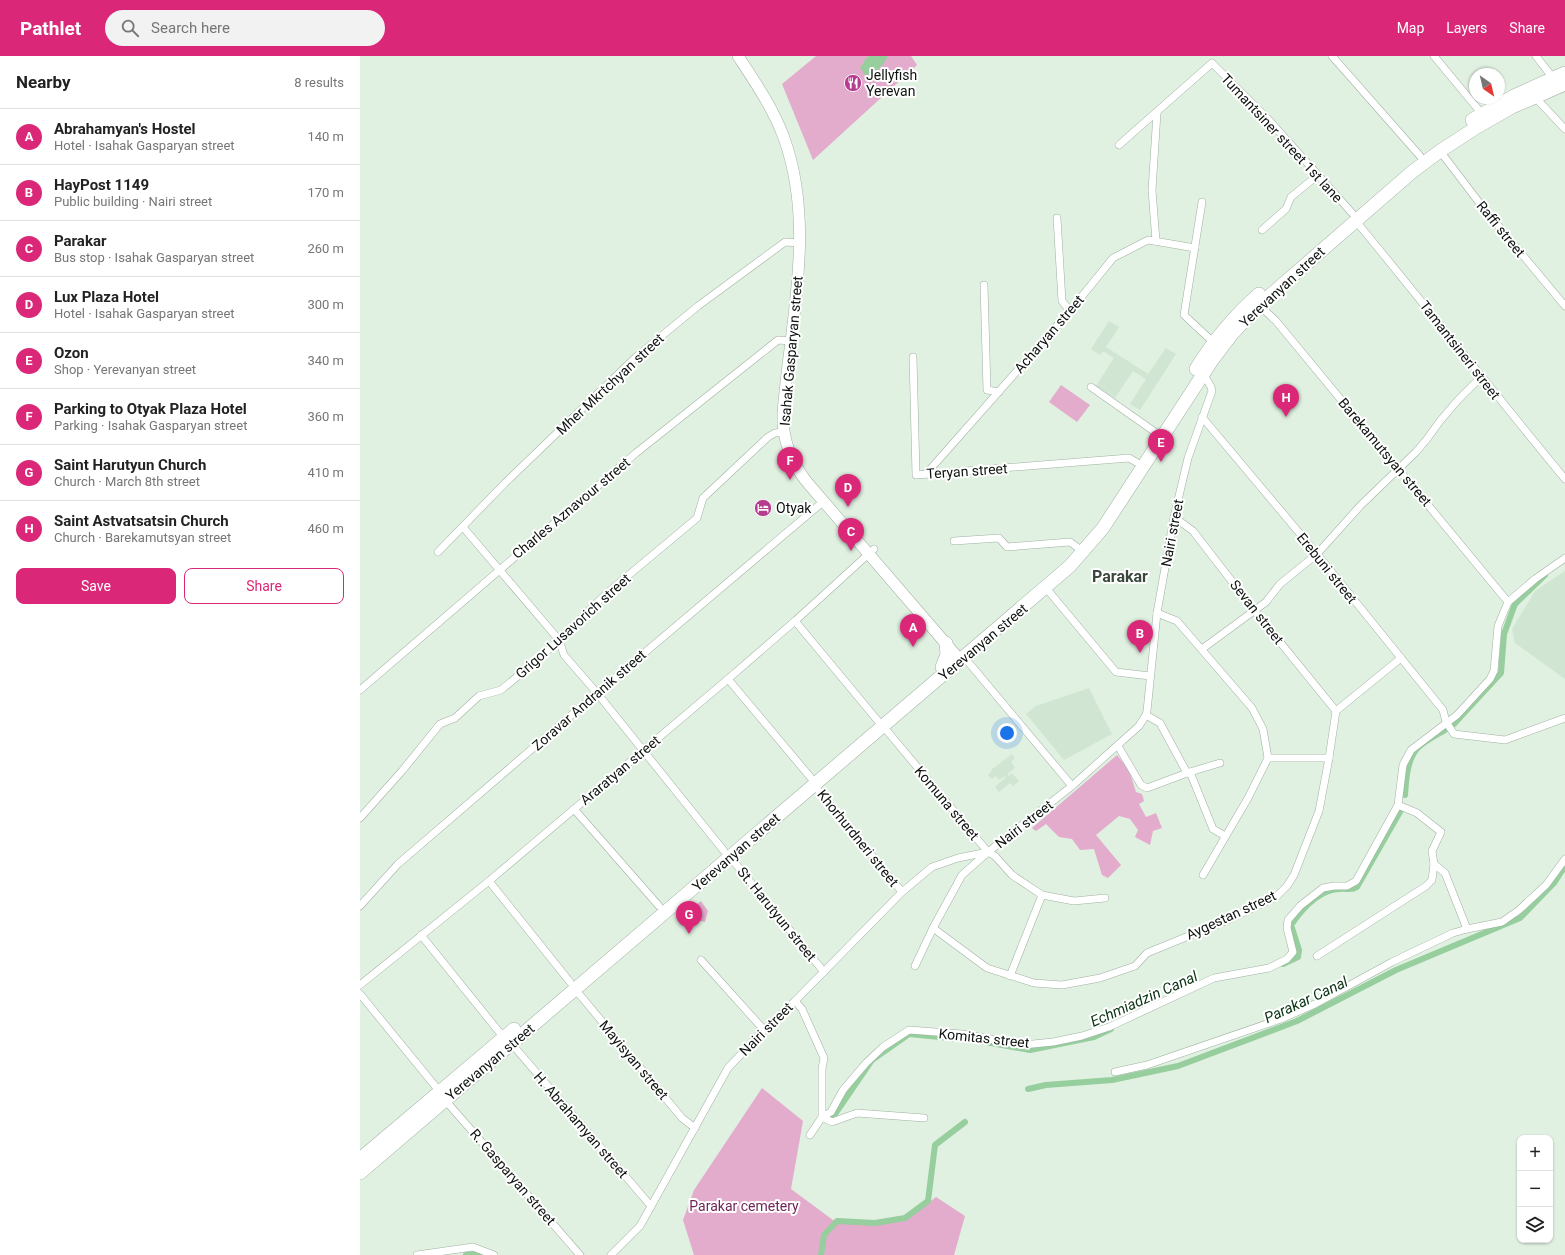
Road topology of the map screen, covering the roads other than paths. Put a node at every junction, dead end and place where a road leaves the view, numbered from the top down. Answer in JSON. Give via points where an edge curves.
{"nodes":[{"id":1,"x":738,"y":56,"type":"edge"},
{"id":2,"x":746,"y":56,"type":"edge"},
{"id":3,"x":1332,"y":56,"type":"edge"},
{"id":4,"x":1434,"y":56,"type":"edge"},
{"id":5,"x":1536,"y":56,"type":"edge"},
{"id":6,"x":1565,"y":73,"type":"edge"},
{"id":7,"x":1553,"y":78,"type":"junction"},
{"id":8,"x":1565,"y":84,"type":"edge"},
{"id":9,"x":1535,"y":97,"type":"junction"},
{"id":10,"x":1510,"y":103,"type":"junction"},
{"id":11,"x":1158,"y":113,"type":"junction"},
{"id":12,"x":1482,"y":114,"type":"junction"},
{"id":13,"x":1565,"y":129,"type":"edge"},
{"id":14,"x":1120,"y":145,"type":"dead end"},
{"id":15,"x":1440,"y":151,"type":"junction"},
{"id":16,"x":1420,"y":156,"type":"junction"},
{"id":17,"x":1318,"y":175,"type":"junction"},
{"id":18,"x":1202,"y":202,"type":"dead end"},
{"id":19,"x":1354,"y":217,"type":"junction"},
{"id":20,"x":1057,"y":218,"type":"dead end"},
{"id":21,"x":1262,"y":230,"type":"dead end"},
{"id":22,"x":1156,"y":241,"type":"junction"},
{"id":23,"x":799,"y":243,"type":"junction"},
{"id":24,"x":1195,"y":248,"type":"junction"},
{"id":25,"x":984,"y":285,"type":"dead end"},
{"id":26,"x":1259,"y":305,"type":"junction"},
{"id":27,"x":1565,"y":306,"type":"edge"},
{"id":28,"x":1070,"y":311,"type":"junction"},
{"id":29,"x":791,"y":341,"type":"junction"},
{"id":30,"x":1213,"y":342,"type":"junction"},
{"id":31,"x":913,"y":357,"type":"dead end"},
{"id":32,"x":1203,"y":373,"type":"junction"},
{"id":33,"x":1481,"y":377,"type":"junction"},
{"id":34,"x":1091,"y":387,"type":"dead end"},
{"id":35,"x":999,"y":392,"type":"junction"},
{"id":36,"x":1202,"y":417,"type":"junction"},
{"id":37,"x":784,"y":432,"type":"junction"},
{"id":38,"x":1155,"y":432,"type":"junction"},
{"id":39,"x":1136,"y":462,"type":"junction"},
{"id":40,"x":1398,"y":469,"type":"junction"},
{"id":41,"x":926,"y":474,"type":"junction"},
{"id":42,"x":1565,"y":479,"type":"edge"},
{"id":43,"x":824,"y":501,"type":"junction"},
{"id":44,"x":1174,"y":517,"type":"junction"},
{"id":45,"x":463,"y":527,"type":"junction"},
{"id":46,"x":954,"y":541,"type":"dead end"},
{"id":47,"x":1077,"y":547,"type":"junction"},
{"id":48,"x":438,"y":552,"type":"dead end"},
{"id":49,"x":872,"y":552,"type":"junction"},
{"id":50,"x":1317,"y":554,"type":"junction"},
{"id":51,"x":1565,"y":558,"type":"edge"},
{"id":52,"x":500,"y":569,"type":"junction"},
{"id":53,"x":1046,"y":588,"type":"junction"},
{"id":54,"x":1508,"y":602,"type":"junction"},
{"id":55,"x":1254,"y":610,"type":"junction"},
{"id":56,"x":1157,"y":613,"type":"junction"},
{"id":57,"x":795,"y":621,"type":"junction"},
{"id":58,"x":559,"y":640,"type":"junction"},
{"id":59,"x":946,"y":643,"type":"junction"},
{"id":60,"x":1202,"y":649,"type":"junction"},
{"id":61,"x":962,"y":657,"type":"junction"},
{"id":62,"x":1401,"y":658,"type":"junction"},
{"id":63,"x":942,"y":667,"type":"junction"},
{"id":64,"x":1150,"y":676,"type":"junction"},
{"id":65,"x":728,"y":679,"type":"junction"},
{"id":66,"x":360,"y":690,"type":"edge"},
{"id":67,"x":596,"y":693,"type":"junction"},
{"id":68,"x":1336,"y":711,"type":"junction"},
{"id":69,"x":1146,"y":715,"type":"junction"},
{"id":70,"x":1565,"y":718,"type":"edge"},
{"id":71,"x":1446,"y":722,"type":"junction"},
{"id":72,"x":880,"y":724,"type":"junction"},
{"id":73,"x":1118,"y":746,"type":"junction"},
{"id":74,"x":643,"y":750,"type":"junction"},
{"id":75,"x":1268,"y":758,"type":"junction"},
{"id":76,"x":1329,"y":758,"type":"junction"},
{"id":77,"x":1220,"y":764,"type":"dead end"},
{"id":78,"x":1188,"y":772,"type":"junction"},
{"id":79,"x":813,"y":781,"type":"junction"},
{"id":80,"x":1072,"y":786,"type":"junction"},
{"id":81,"x":1398,"y":805,"type":"junction"},
{"id":82,"x":574,"y":809,"type":"junction"},
{"id":83,"x":360,"y":818,"type":"edge"},
{"id":84,"x":1225,"y":836,"type":"junction"},
{"id":85,"x":988,"y":852,"type":"junction"},
{"id":86,"x":727,"y":854,"type":"junction"},
{"id":87,"x":1565,"y":859,"type":"edge"},
{"id":88,"x":1434,"y":864,"type":"junction"},
{"id":89,"x":1203,"y":875,"type":"dead end"},
{"id":90,"x":489,"y":882,"type":"junction"},
{"id":91,"x":902,"y":892,"type":"junction"},
{"id":92,"x":1042,"y":894,"type":"junction"},
{"id":93,"x":1105,"y":898,"type":"dead end"},
{"id":94,"x":360,"y":906,"type":"edge"},
{"id":95,"x":659,"y":906,"type":"junction"},
{"id":96,"x":932,"y":928,"type":"junction"},
{"id":97,"x":1467,"y":929,"type":"junction"},
{"id":98,"x":420,"y":935,"type":"junction"},
{"id":99,"x":1317,"y":956,"type":"dead end"},
{"id":100,"x":701,"y":960,"type":"dead end"},
{"id":101,"x":915,"y":966,"type":"dead end"},
{"id":102,"x":824,"y":972,"type":"junction"},
{"id":103,"x":1010,"y":976,"type":"junction"},
{"id":104,"x":360,"y":985,"type":"edge"},
{"id":105,"x":573,"y":985,"type":"junction"},
{"id":106,"x":360,"y":994,"type":"edge"},
{"id":107,"x":795,"y":1001,"type":"junction"},
{"id":108,"x":764,"y":1030,"type":"junction"},
{"id":109,"x":508,"y":1040,"type":"junction"},
{"id":110,"x":1115,"y":1072,"type":"dead end"},
{"id":111,"x":443,"y":1096,"type":"junction"},
{"id":112,"x":822,"y":1118,"type":"junction"},
{"id":113,"x":924,"y":1118,"type":"dead end"},
{"id":114,"x":696,"y":1128,"type":"junction"},
{"id":115,"x":810,"y":1135,"type":"dead end"},
{"id":116,"x":360,"y":1160,"type":"edge"},
{"id":117,"x":360,"y":1173,"type":"edge"},
{"id":118,"x":651,"y":1206,"type":"junction"},
{"id":119,"x":416,"y":1255,"type":"edge"},
{"id":120,"x":494,"y":1255,"type":"edge"},
{"id":121,"x":580,"y":1255,"type":"edge"},
{"id":122,"x":611,"y":1255,"type":"edge"}],
"edges":[{"from":1,"to":23,"type":"main road","name":"Isahak Gasparyan street","via":[[764,96],[784,138],[796,184],[800,220]]},
{"from":2,"to":49,"type":"main road","name":"Isahak Gasparyan street","via":[[771,95],[787,128],[799,164],[805,202],[806,255],[790,414],[793,442],[805,469]]},
{"from":3,"to":16,"type":"street"},
{"from":4,"to":12,"type":"street"},
{"from":5,"to":7,"type":"street"},
{"from":6,"to":7,"type":"highway","name":"Yerevanyan street"},
{"from":7,"to":10,"type":"highway","name":"Yerevanyan street"},
{"from":8,"to":9,"type":"highway","name":"Yerevanyan street"},
{"from":9,"to":10,"type":"highway","name":"Yerevanyan street"},
{"from":9,"to":13,"type":"street"},
{"from":10,"to":12,"type":"highway","name":"Yerevanyan street"},
{"from":10,"to":15,"type":"highway","name":"Yerevanyan street"},
{"from":11,"to":14,"type":"street"},
{"from":11,"to":17,"type":"street","name":"Tumantsiner street 1st lane","via":[[1212,63],[1267,118]]},
{"from":11,"to":22,"type":"street","via":[[1152,190]]},
{"from":12,"to":16,"type":"highway","name":"Yerevanyan street"},
{"from":15,"to":19,"type":"highway","name":"Yerevanyan street"},
{"from":15,"to":27,"type":"street","name":"Raffi street"},
{"from":16,"to":19,"type":"highway","name":"Yerevanyan street"},
{"from":17,"to":19,"type":"street","name":"Tumantsiner street 1st lane"},
{"from":17,"to":21,"type":"street","via":[[1291,197],[1286,209]]},
{"from":18,"to":24,"type":"street"},
{"from":19,"to":26,"type":"highway","name":"Yerevanyan street"},
{"from":19,"to":30,"type":"highway","name":"Yerevanyan street","via":[[1247,304]]},
{"from":19,"to":33,"type":"street","name":"Tamantsineri street"},
{"from":20,"to":28,"type":"street","via":[[1062,301]]},
{"from":22,"to":24,"type":"street","name":"Acharyan street"},
{"from":22,"to":28,"type":"street","name":"Acharyan street","via":[[1148,240],[1113,258]]},
{"from":23,"to":29,"type":"main road","name":"Isahak Gasparyan street"},
{"from":23,"to":45,"type":"street","name":"Mher Mkrtchyan street","via":[[785,242],[698,306],[636,357]]},
{"from":24,"to":30,"type":"street","via":[[1184,315]]},
{"from":25,"to":35,"type":"street","via":[[987,390]]},
{"from":26,"to":32,"type":"highway","name":"Yerevanyan street","via":[[1232,334]]},
{"from":26,"to":40,"type":"street","name":"Barekamutsyan street","via":[[1276,321]]},
{"from":28,"to":35,"type":"street","name":"Acharyan street"},
{"from":29,"to":37,"type":"main road","name":"Isahak Gasparyan street","via":[[783,413]]},
{"from":29,"to":52,"type":"street","name":"Charles Aznavour street","via":[[778,340],[636,453]]},
{"from":30,"to":38,"type":"highway","name":"Yerevanyan street"},
{"from":31,"to":41,"type":"street","name":"Teryan street","via":[[916,475]]},
{"from":32,"to":36,"type":"street","name":"Nairi street","via":[[1212,389]]},
{"from":32,"to":53,"type":"highway","name":"Yerevanyan street","via":[[1103,528],[1070,566]]},
{"from":33,"to":40,"type":"street"},
{"from":33,"to":42,"type":"street","name":"Tamantsineri street"},
{"from":34,"to":38,"type":"street"},
{"from":35,"to":41,"type":"street","name":"Acharyan street"},
{"from":36,"to":44,"type":"street","name":"Nairi street","via":[[1188,458]]},
{"from":36,"to":50,"type":"street","name":"Erebuni street"},
{"from":37,"to":43,"type":"main road","name":"Isahak Gasparyan street","via":[[787,448],[795,466]]},
{"from":37,"to":58,"type":"street","name":"Grigor Lusavorich street","via":[[768,437],[703,498],[697,518],[606,594]]},
{"from":38,"to":39,"type":"highway","name":"Yerevanyan street"},
{"from":39,"to":41,"type":"street","name":"Teryan street","via":[[1129,458]]},
{"from":39,"to":47,"type":"highway","name":"Yerevanyan street","via":[[1104,513]]},
{"from":40,"to":50,"type":"street"},
{"from":40,"to":54,"type":"street","name":"Barekamutsyan street"},
{"from":43,"to":49,"type":"main road","name":"Isahak Gasparyan street"},
{"from":43,"to":67,"type":"street","name":"Zoravar Andranik street"},
{"from":44,"to":55,"type":"street","name":"Sevan street","via":[[1193,531]]},
{"from":44,"to":56,"type":"street","name":"Nairi street"},
{"from":45,"to":48,"type":"street","name":"Mher Mkrtchyan street"},
{"from":45,"to":52,"type":"street","name":"St. Harutyun street"},
{"from":46,"to":47,"type":"street","via":[[1000,538],[1007,547],[1070,542]]},
{"from":47,"to":61,"type":"highway","name":"Yerevanyan street"},
{"from":49,"to":57,"type":"street","name":"Araratyan street"},
{"from":49,"to":59,"type":"main road","name":"Isahak Gasparyan street"},
{"from":49,"to":61,"type":"main road","name":"Isahak Gasparyan street","via":[[946,632]]},
{"from":50,"to":55,"type":"street","via":[[1280,584],[1266,602]]},
{"from":50,"to":62,"type":"street","name":"Erebuni street"},
{"from":51,"to":54,"type":"street","name":"Komitas street"},
{"from":52,"to":58,"type":"street","name":"St. Harutyun street"},
{"from":52,"to":66,"type":"street","name":"Charles Aznavour street"},
{"from":53,"to":61,"type":"highway","name":"Yerevanyan street"},
{"from":53,"to":64,"type":"street","via":[[1116,672]]},
{"from":54,"to":71,"type":"street","name":"Komitas street","via":[[1498,626],[1494,671],[1490,679],[1457,715]]},
{"from":55,"to":60,"type":"street"},
{"from":55,"to":68,"type":"street","name":"Sevan street"},
{"from":56,"to":60,"type":"street","via":[[1177,621]]},
{"from":56,"to":64,"type":"street","name":"Nairi street"},
{"from":57,"to":65,"type":"street","name":"Araratyan street"},
{"from":57,"to":72,"type":"street","name":"Komuna street"},
{"from":58,"to":67,"type":"street","name":"St. Harutyun street","via":[[564,655]]},
{"from":58,"to":83,"type":"street","name":"Grigor Lusavorich street","via":[[501,690],[479,696],[455,718],[440,724],[402,772]]},
{"from":59,"to":61,"type":"main road","name":"Isahak Gasparyan street"},
{"from":59,"to":63,"type":"highway","via":[[947,655]]},
{"from":60,"to":75,"type":"street","via":[[1252,708],[1263,729]]},
{"from":61,"to":63,"type":"highway","name":"Yerevanyan street"},
{"from":61,"to":72,"type":"highway","name":"Yerevanyan street"},
{"from":61,"to":80,"type":"street","name":"Isahak Gasparyan street"},
{"from":62,"to":68,"type":"street"},
{"from":62,"to":71,"type":"street","name":"Erebuni street","via":[[1443,710]]},
{"from":63,"to":72,"type":"highway","name":"Yerevanyan street"},
{"from":64,"to":69,"type":"street","name":"Nairi street"},
{"from":65,"to":74,"type":"street","name":"Araratyan street"},
{"from":65,"to":79,"type":"street","name":"Khorhurdneri street"},
{"from":67,"to":74,"type":"street","name":"St. Harutyun street"},
{"from":67,"to":94,"type":"street","name":"Zoravar Andranik street","via":[[398,864]]},
{"from":68,"to":76,"type":"street","name":"Aygestan street"},
{"from":69,"to":73,"type":"street","name":"Nairi street","via":[[1139,726]]},
{"from":69,"to":78,"type":"street","via":[[1160,723]]},
{"from":70,"to":71,"type":"street","via":[[1505,740],[1454,734]]},
{"from":71,"to":81,"type":"street","name":"Komitas street","via":[[1411,750],[1403,765]]},
{"from":72,"to":79,"type":"highway","name":"Yerevanyan street"},
{"from":72,"to":85,"type":"street","name":"Komuna street"},
{"from":73,"to":78,"type":"street","via":[[1141,785],[1147,788]]},
{"from":73,"to":80,"type":"street","name":"Nairi street"},
{"from":74,"to":82,"type":"street","name":"Araratyan street"},
{"from":74,"to":86,"type":"street","name":"St. Harutyun street"},
{"from":75,"to":76,"type":"street"},
{"from":75,"to":84,"type":"street"},
{"from":76,"to":103,"type":"street","name":"Aygestan street","via":[[1319,811],[1294,875],[1276,897],[1147,953],[1135,966],[1100,978],[1062,984],[1034,983]]},
{"from":77,"to":78,"type":"street"},
{"from":78,"to":84,"type":"street","via":[[1213,829]]},
{"from":79,"to":86,"type":"highway","name":"Yerevanyan street"},
{"from":79,"to":91,"type":"street","name":"Khorhurdneri street"},
{"from":80,"to":85,"type":"street","name":"Nairi street"},
{"from":81,"to":88,"type":"street","via":[[1417,813],[1441,832],[1432,851]]},
{"from":81,"to":112,"type":"street","name":"Komitas street","via":[[1356,881],[1347,886],[1324,888],[1300,906],[1288,920],[1287,928],[1293,952],[1287,959],[1269,968],[1214,978],[1109,1027],[1053,1042],[1023,1045],[962,1034],[909,1030],[883,1047],[866,1063],[843,1090],[831,1112]]},
{"from":82,"to":90,"type":"street","name":"Araratyan street"},
{"from":82,"to":95,"type":"street"},
{"from":84,"to":89,"type":"street"},
{"from":85,"to":91,"type":"street","name":"Nairi street","via":[[932,867]]},
{"from":85,"to":92,"type":"street","name":"Komuna street","via":[[1012,875]]},
{"from":85,"to":96,"type":"street","via":[[962,875]]},
{"from":86,"to":95,"type":"highway","name":"Yerevanyan street"},
{"from":86,"to":102,"type":"street","name":"St. Harutyun street"},
{"from":86,"to":105,"type":"highway","name":"Yerevanyan street"},
{"from":87,"to":97,"type":"street","via":[[1546,885],[1519,910],[1502,922]]},
{"from":88,"to":97,"type":"street","via":[[1445,872]]},
{"from":88,"to":99,"type":"street","via":[[1432,880],[1426,886]]},
{"from":90,"to":98,"type":"street","name":"Araratyan street"},
{"from":90,"to":105,"type":"street","name":"Mayisyan street"},
{"from":91,"to":102,"type":"street","name":"Nairi street"},
{"from":92,"to":93,"type":"street","name":"Komuna street","via":[[1074,901]]},
{"from":92,"to":103,"type":"street"},
{"from":95,"to":105,"type":"highway","name":"Yerevanyan street"},
{"from":96,"to":101,"type":"street"},
{"from":96,"to":103,"type":"street","name":"Aygestan street","via":[[987,968]]},
{"from":97,"to":110,"type":"street","via":[[1392,962],[1315,1004],[1281,1019],[1147,1065]]},
{"from":98,"to":104,"type":"street","name":"Araratyan street"},
{"from":98,"to":109,"type":"street","name":"H. Abrahamyan street"},
{"from":100,"to":108,"type":"street"},
{"from":102,"to":107,"type":"street","name":"Nairi street"},
{"from":105,"to":109,"type":"highway","name":"Yerevanyan street"},
{"from":105,"to":114,"type":"street","name":"Mayisyan street","via":[[682,1118]]},
{"from":106,"to":111,"type":"street","name":"R. Gasparyan street"},
{"from":107,"to":108,"type":"street","name":"Nairi street"},
{"from":107,"to":112,"type":"street","via":[[802,1009],[824,1058]]},
{"from":108,"to":114,"type":"street","name":"Nairi street","via":[[728,1068]]},
{"from":109,"to":111,"type":"highway","name":"Yerevanyan street"},
{"from":109,"to":118,"type":"street","name":"H. Abrahamyan street"},
{"from":111,"to":116,"type":"highway","name":"Yerevanyan street"},
{"from":111,"to":117,"type":"highway","name":"Yerevanyan street"},
{"from":111,"to":121,"type":"street","name":"R. Gasparyan street"},
{"from":112,"to":113,"type":"street","via":[[832,1122],[857,1113]]},
{"from":112,"to":115,"type":"street","name":"Komitas street"},
{"from":114,"to":118,"type":"street","name":"Nairi street"},
{"from":118,"to":122,"type":"street","name":"Nairi street","via":[[640,1226]]},
{"from":119,"to":120,"type":"street","via":[[473,1247]]}]}
